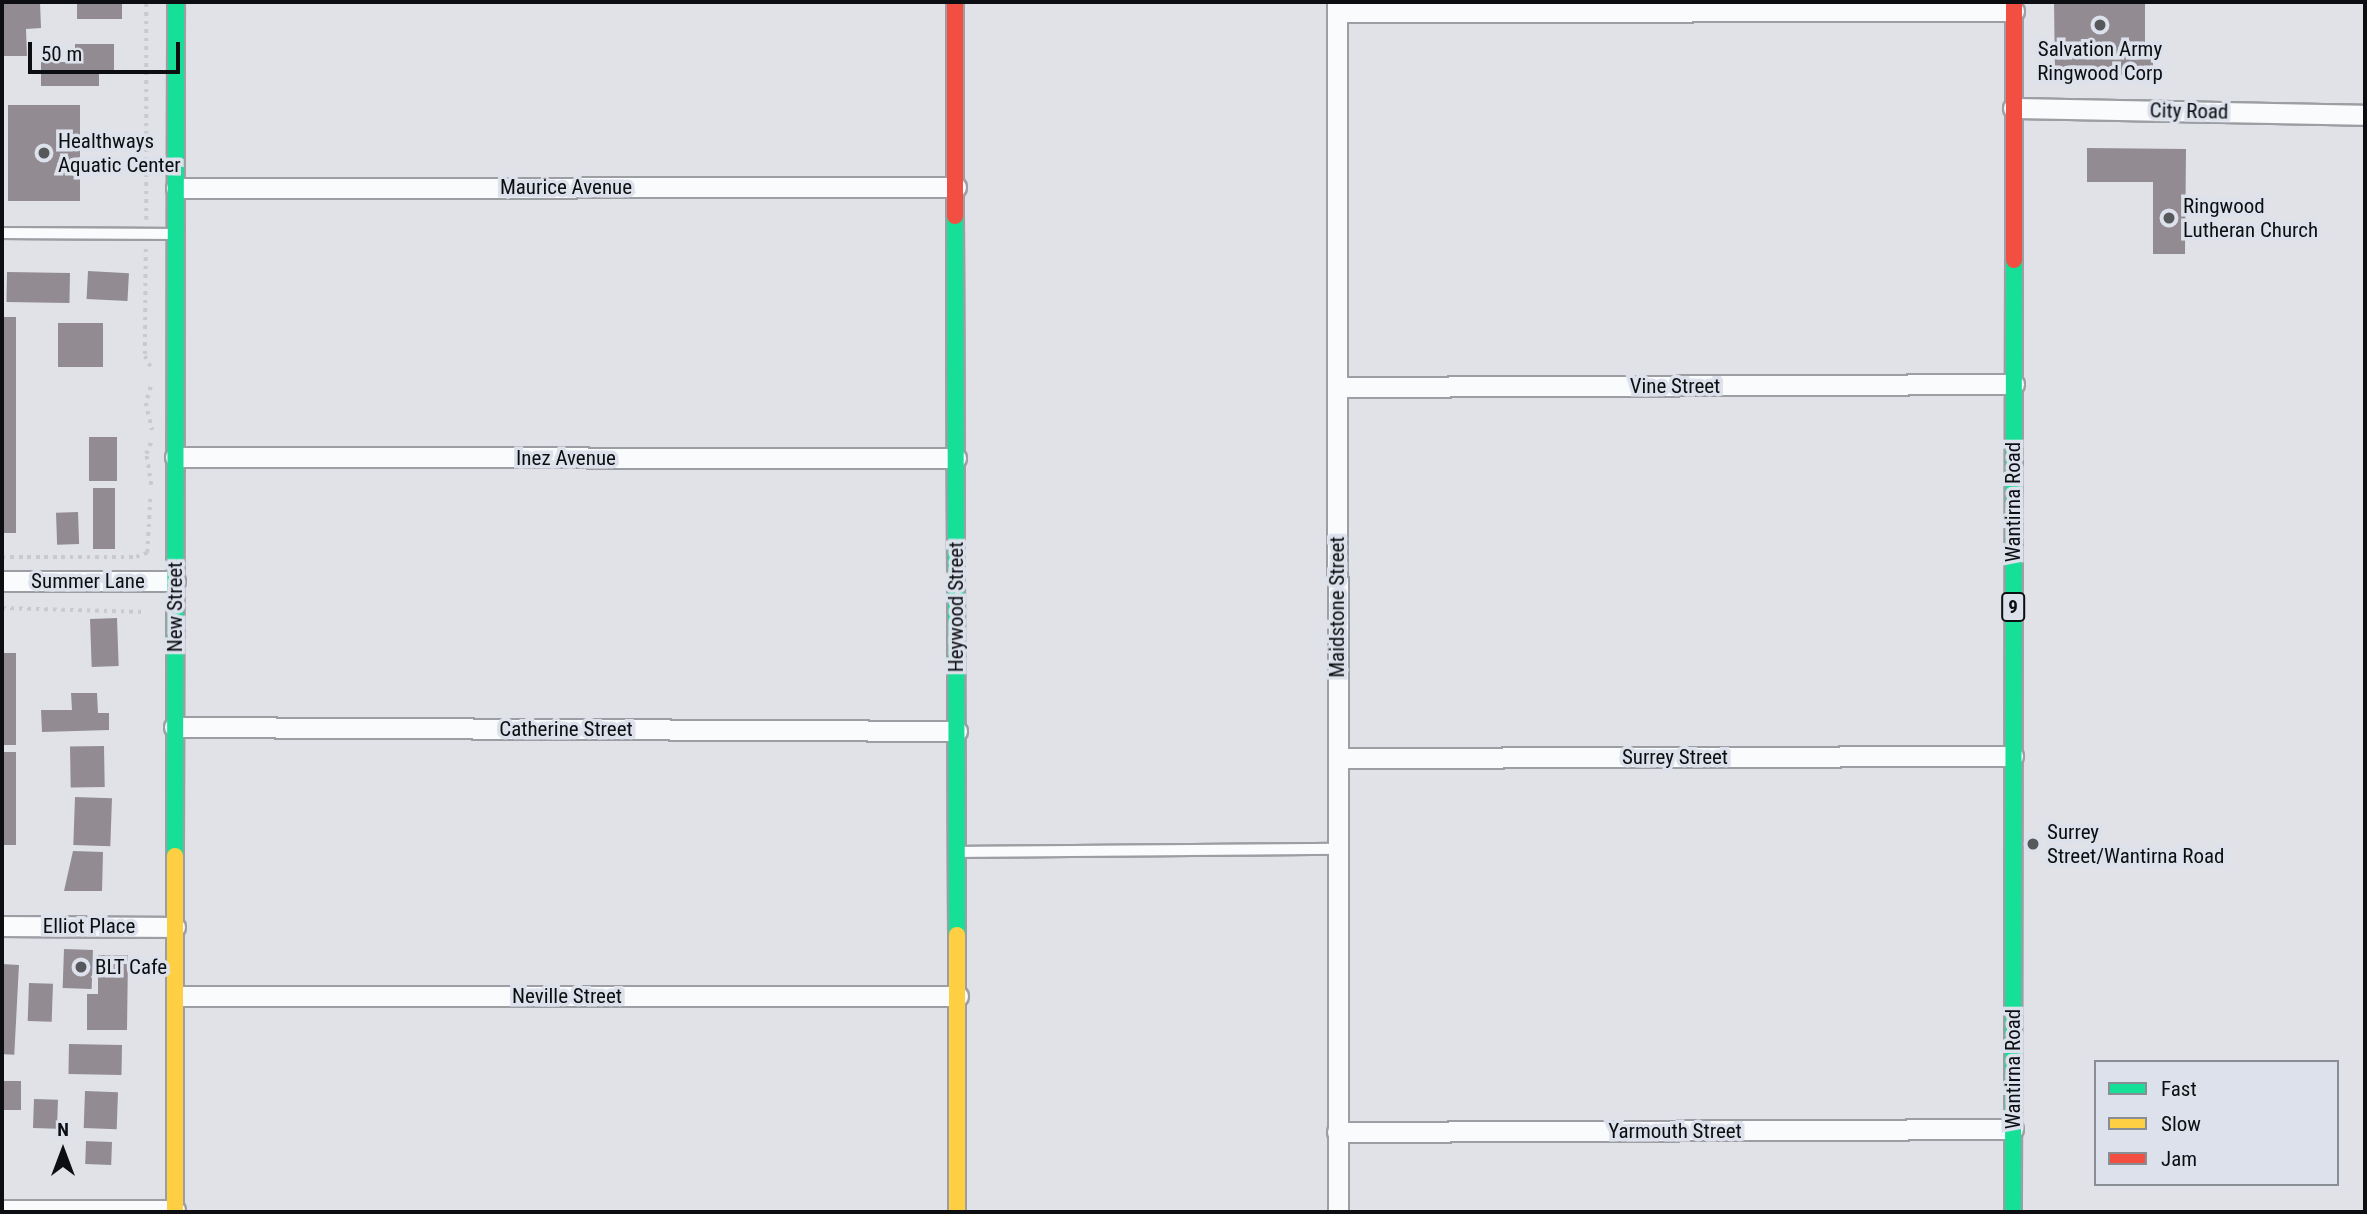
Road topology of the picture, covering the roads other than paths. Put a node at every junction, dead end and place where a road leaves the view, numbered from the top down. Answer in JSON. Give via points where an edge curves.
{"nodes":[{"id":1,"x":176,"y":2,"type":"edge"},
{"id":2,"x":955,"y":2,"type":"edge"},
{"id":3,"x":1338,"y":7,"type":"edge"},
{"id":4,"x":2014,"y":7,"type":"edge"},
{"id":5,"x":2013,"y":108,"type":"junction"},
{"id":6,"x":2365,"y":115,"type":"edge"},
{"id":7,"x":956,"y":187,"type":"junction"},
{"id":8,"x":176,"y":188,"type":"junction"},
{"id":9,"x":2,"y":233,"type":"edge"},
{"id":10,"x":175,"y":234,"type":"junction"},
{"id":11,"x":2014,"y":384,"type":"junction"},
{"id":12,"x":1337,"y":387,"type":"junction"},
{"id":13,"x":175,"y":457,"type":"junction"},
{"id":14,"x":956,"y":458,"type":"junction"},
{"id":15,"x":2,"y":581,"type":"edge"},
{"id":16,"x":175,"y":581,"type":"junction"},
{"id":17,"x":174,"y":727,"type":"junction"},
{"id":18,"x":957,"y":731,"type":"junction"},
{"id":19,"x":2013,"y":756,"type":"junction"},
{"id":20,"x":1338,"y":758,"type":"junction"},
{"id":21,"x":1337,"y":849,"type":"junction"},
{"id":22,"x":957,"y":852,"type":"junction"},
{"id":23,"x":2,"y":926,"type":"edge"},
{"id":24,"x":175,"y":927,"type":"junction"},
{"id":25,"x":176,"y":996,"type":"junction"},
{"id":26,"x":958,"y":996,"type":"junction"},
{"id":27,"x":2013,"y":1129,"type":"junction"},
{"id":28,"x":1337,"y":1132,"type":"junction"},
{"id":29,"x":2,"y":1210,"type":"edge"},
{"id":30,"x":175,"y":1211,"type":"edge"},
{"id":31,"x":957,"y":1212,"type":"edge"},
{"id":32,"x":1338,"y":1212,"type":"edge"},
{"id":33,"x":2013,"y":1212,"type":"edge"}],
"edges":[{"from":1,"to":8,"type":"street","name":"New Street"},
{"from":2,"to":7,"type":"street","name":"Heywood Street"},
{"from":3,"to":4,"type":"street"},
{"from":3,"to":12,"type":"street","name":"Maidstone Street"},
{"from":4,"to":5,"type":"street","name":"Wantirna Road","number":"9"},
{"from":5,"to":6,"type":"street","name":"City Road"},
{"from":5,"to":11,"type":"street","name":"Wantirna Road","number":"9"},
{"from":7,"to":8,"type":"street","name":"Maurice Avenue"},
{"from":7,"to":14,"type":"street","name":"Heywood Street"},
{"from":8,"to":10,"type":"street","name":"New Street"},
{"from":9,"to":10,"type":"lane"},
{"from":10,"to":13,"type":"street","name":"New Street"},
{"from":11,"to":12,"type":"street","name":"Vine Street"},
{"from":11,"to":19,"type":"street","name":"Wantirna Road","number":"9"},
{"from":12,"to":20,"type":"street","name":"Maidstone Street"},
{"from":13,"to":14,"type":"street","name":"Inez Avenue"},
{"from":13,"to":16,"type":"street","name":"New Street"},
{"from":14,"to":18,"type":"street","name":"Heywood Street"},
{"from":15,"to":16,"type":"street","name":"Summer Lane"},
{"from":16,"to":17,"type":"street","name":"New Street"},
{"from":17,"to":18,"type":"street","name":"Catherine Street"},
{"from":17,"to":24,"type":"street","name":"New Street"},
{"from":18,"to":22,"type":"street","name":"Heywood Street"},
{"from":19,"to":20,"type":"street","name":"Surrey Street"},
{"from":19,"to":27,"type":"street","name":"Wantirna Road","number":"9"},
{"from":20,"to":21,"type":"street","name":"Maidstone Street"},
{"from":21,"to":22,"type":"lane"},
{"from":21,"to":28,"type":"street","name":"Maidstone Street"},
{"from":22,"to":26,"type":"street","name":"Heywood Street"},
{"from":23,"to":24,"type":"street","name":"Elliot Place"},
{"from":24,"to":25,"type":"street","name":"New Street"},
{"from":25,"to":26,"type":"street","name":"Neville Street"},
{"from":25,"to":30,"type":"street","name":"New Street"},
{"from":26,"to":31,"type":"street","name":"Heywood Street"},
{"from":27,"to":28,"type":"street","name":"Yarmouth Street"},
{"from":27,"to":33,"type":"street","name":"Wantirna Road","number":"9"},
{"from":28,"to":32,"type":"street","name":"Maidstone Street"},
{"from":29,"to":30,"type":"street"}]}
